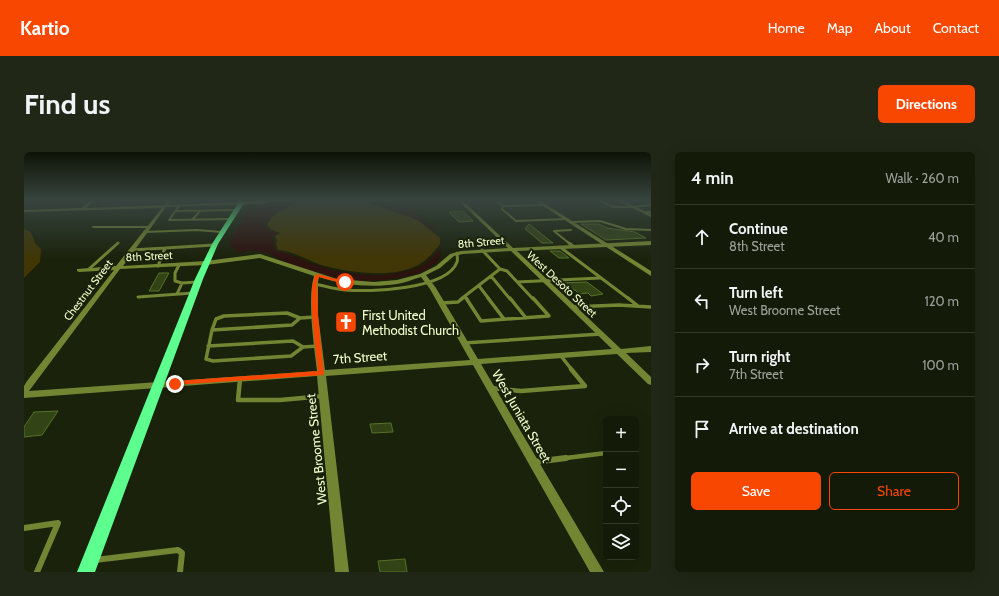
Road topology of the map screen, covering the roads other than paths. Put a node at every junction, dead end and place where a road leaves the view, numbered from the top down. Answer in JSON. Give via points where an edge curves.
{"nodes":[{"id":1,"x":230,"y":219,"type":"edge"},
{"id":2,"x":154,"y":220,"type":"edge"},
{"id":3,"x":169,"y":220,"type":"edge"},
{"id":4,"x":192,"y":220,"type":"joint"},
{"id":5,"x":207,"y":220,"type":"edge"},
{"id":6,"x":480,"y":220,"type":"edge"},
{"id":7,"x":514,"y":220,"type":"edge"},
{"id":8,"x":568,"y":220,"type":"junction"},
{"id":9,"x":93,"y":227,"type":"dead end"},
{"id":10,"x":146,"y":230,"type":"junction"},
{"id":11,"x":571,"y":230,"type":"dead end"},
{"id":12,"x":651,"y":230,"type":"edge"},
{"id":13,"x":222,"y":232,"type":"junction"},
{"id":14,"x":118,"y":243,"type":"dead end"},
{"id":15,"x":651,"y":243,"type":"edge"},
{"id":16,"x":606,"y":245,"type":"junction"},
{"id":17,"x":214,"y":246,"type":"junction"},
{"id":18,"x":573,"y":246,"type":"junction"},
{"id":19,"x":560,"y":247,"type":"junction"},
{"id":20,"x":165,"y":248,"type":"junction"},
{"id":21,"x":511,"y":249,"type":"junction"},
{"id":22,"x":130,"y":250,"type":"junction"},
{"id":23,"x":482,"y":250,"type":"junction"},
{"id":24,"x":457,"y":253,"type":"junction"},
{"id":25,"x":206,"y":263,"type":"junction"},
{"id":26,"x":179,"y":264,"type":"junction"},
{"id":27,"x":158,"y":266,"type":"junction"},
{"id":28,"x":116,"y":268,"type":"junction"},
{"id":29,"x":89,"y":269,"type":"junction"},
{"id":30,"x":500,"y":269,"type":"junction"},
{"id":31,"x":79,"y":270,"type":"dead end"},
{"id":32,"x":651,"y":274,"type":"edge"},
{"id":33,"x":317,"y":275,"type":"junction"},
{"id":34,"x":491,"y":276,"type":"junction"},
{"id":35,"x":425,"y":278,"type":"junction"},
{"id":36,"x":601,"y":278,"type":"junction"},
{"id":37,"x":544,"y":280,"type":"junction"},
{"id":38,"x":198,"y":282,"type":"junction"},
{"id":39,"x":517,"y":282,"type":"junction"},
{"id":40,"x":182,"y":283,"type":"junction"},
{"id":41,"x":315,"y":284,"type":"junction"},
{"id":42,"x":478,"y":286,"type":"junction"},
{"id":43,"x":193,"y":293,"type":"junction"},
{"id":44,"x":176,"y":294,"type":"junction"},
{"id":45,"x":138,"y":297,"type":"dead end"},
{"id":46,"x":465,"y":297,"type":"junction"},
{"id":47,"x":442,"y":303,"type":"junction"},
{"id":48,"x":638,"y":306,"type":"junction"},
{"id":49,"x":572,"y":307,"type":"junction"},
{"id":50,"x":651,"y":307,"type":"edge"},
{"id":51,"x":315,"y":317,"type":"junction"},
{"id":52,"x":300,"y":318,"type":"junction"},
{"id":53,"x":526,"y":318,"type":"junction"},
{"id":54,"x":504,"y":319,"type":"junction"},
{"id":55,"x":212,"y":330,"type":"junction"},
{"id":56,"x":601,"y":334,"type":"junction"},
{"id":57,"x":464,"y":344,"type":"junction"},
{"id":58,"x":319,"y":345,"type":"junction"},
{"id":59,"x":208,"y":346,"type":"junction"},
{"id":60,"x":304,"y":347,"type":"junction"},
{"id":61,"x":651,"y":349,"type":"edge"},
{"id":62,"x":619,"y":352,"type":"junction"},
{"id":63,"x":561,"y":356,"type":"junction"},
{"id":64,"x":475,"y":362,"type":"junction"},
{"id":65,"x":322,"y":373,"type":"junction"},
{"id":66,"x":240,"y":379,"type":"junction"},
{"id":67,"x":651,"y":382,"type":"edge"},
{"id":68,"x":157,"y":385,"type":"junction"},
{"id":69,"x":490,"y":388,"type":"junction"},
{"id":70,"x":24,"y":394,"type":"edge"},
{"id":71,"x":324,"y":396,"type":"junction"},
{"id":72,"x":603,"y":453,"type":"edge"},
{"id":73,"x":533,"y":462,"type":"junction"},
{"id":74,"x":24,"y":528,"type":"edge"},
{"id":75,"x":88,"y":566,"type":"edge"},
{"id":76,"x":37,"y":572,"type":"edge"},
{"id":77,"x":180,"y":572,"type":"edge"},
{"id":78,"x":342,"y":572,"type":"edge"},
{"id":79,"x":597,"y":572,"type":"edge"}],
"edges":[{"from":1,"to":13,"type":"highway"},
{"from":2,"to":10,"type":"street","name":"Chestnut Street"},
{"from":3,"to":4,"type":"lane"},
{"from":4,"to":5,"type":"lane"},
{"from":6,"to":21,"type":"street","name":"West Desoto Street"},
{"from":7,"to":8,"type":"lane"},
{"from":8,"to":12,"type":"lane","via":[[600,221],[626,229]]},
{"from":8,"to":16,"type":"street"},
{"from":9,"to":10,"type":"lane"},
{"from":10,"to":13,"type":"lane"},
{"from":10,"to":22,"type":"street","name":"Chestnut Street"},
{"from":11,"to":18,"type":"lane","via":[[554,231]]},
{"from":13,"to":17,"type":"highway"},
{"from":14,"to":29,"type":"lane"},
{"from":15,"to":16,"type":"street","name":"8th Street"},
{"from":16,"to":18,"type":"street","name":"8th Street"},
{"from":16,"to":32,"type":"street"},
{"from":17,"to":20,"type":"lane"},
{"from":17,"to":25,"type":"highway"},
{"from":18,"to":19,"type":"street","name":"8th Street"},
{"from":19,"to":21,"type":"street","name":"8th Street"},
{"from":19,"to":36,"type":"lane"},
{"from":20,"to":22,"type":"lane"},
{"from":20,"to":27,"type":"lane"},
{"from":21,"to":23,"type":"street","name":"8th Street"},
{"from":21,"to":37,"type":"street","name":"West Desoto Street"},
{"from":22,"to":28,"type":"street","name":"Chestnut Street"},
{"from":23,"to":24,"type":"street","name":"8th Street"},
{"from":23,"to":30,"type":"lane"},
{"from":24,"to":35,"type":"street","name":"8th Street"},
{"from":24,"to":35,"type":"lane","via":[[456,265],[448,274]]},
{"from":25,"to":26,"type":"street","name":"8th Street"},
{"from":25,"to":33,"type":"street","name":"8th Street","via":[[276,261]]},
{"from":25,"to":38,"type":"highway"},
{"from":26,"to":27,"type":"street","name":"8th Street"},
{"from":26,"to":40,"type":"lane","via":[[174,278]]},
{"from":27,"to":28,"type":"street","name":"8th Street"},
{"from":28,"to":29,"type":"street","name":"8th Street"},
{"from":28,"to":70,"type":"street","name":"Chestnut Street"},
{"from":29,"to":31,"type":"street","name":"8th Street"},
{"from":30,"to":34,"type":"lane"},
{"from":30,"to":39,"type":"lane","via":[[507,271]]},
{"from":33,"to":35,"type":"street","name":"8th Street","via":[[345,282],[374,284]]},
{"from":33,"to":41,"type":"street","name":"West Broome Street"},
{"from":34,"to":42,"type":"lane"},
{"from":34,"to":53,"type":"lane"},
{"from":35,"to":41,"type":"lane","via":[[408,287],[373,291]]},
{"from":35,"to":47,"type":"street","name":"West Juniata Street"},
{"from":36,"to":37,"type":"lane"},
{"from":36,"to":48,"type":"lane"},
{"from":37,"to":39,"type":"lane"},
{"from":37,"to":49,"type":"street","name":"West Desoto Street"},
{"from":38,"to":40,"type":"lane"},
{"from":38,"to":43,"type":"highway"},
{"from":39,"to":53,"type":"lane","via":[[549,316]]},
{"from":40,"to":44,"type":"lane"},
{"from":41,"to":51,"type":"street","name":"West Broome Street"},
{"from":42,"to":46,"type":"lane"},
{"from":42,"to":54,"type":"lane"},
{"from":43,"to":44,"type":"lane"},
{"from":43,"to":68,"type":"highway"},
{"from":44,"to":45,"type":"lane"},
{"from":46,"to":47,"type":"lane","via":[[458,302]]},
{"from":46,"to":54,"type":"lane","via":[[482,321]]},
{"from":47,"to":57,"type":"street","name":"West Juniata Street"},
{"from":48,"to":49,"type":"lane"},
{"from":48,"to":50,"type":"lane"},
{"from":49,"to":56,"type":"street","name":"West Desoto Street"},
{"from":51,"to":52,"type":"lane"},
{"from":51,"to":58,"type":"street","name":"West Broome Street"},
{"from":52,"to":55,"type":"lane","via":[[292,325]]},
{"from":52,"to":55,"type":"lane","via":[[288,313],[224,316],[216,319]]},
{"from":53,"to":54,"type":"lane"},
{"from":55,"to":59,"type":"lane"},
{"from":56,"to":57,"type":"lane"},
{"from":56,"to":62,"type":"street","name":"West Desoto Street"},
{"from":57,"to":64,"type":"street","name":"West Juniata Street"},
{"from":58,"to":60,"type":"lane"},
{"from":58,"to":65,"type":"street","name":"West Broome Street"},
{"from":59,"to":60,"type":"lane","via":[[293,341]]},
{"from":59,"to":60,"type":"lane","via":[[206,359],[213,362],[291,356]]},
{"from":61,"to":62,"type":"street","name":"7th Street"},
{"from":62,"to":63,"type":"street","name":"7th Street"},
{"from":62,"to":67,"type":"street","name":"West Desoto Street"},
{"from":63,"to":64,"type":"street","name":"7th Street"},
{"from":63,"to":69,"type":"lane","via":[[585,386],[521,391]]},
{"from":64,"to":65,"type":"street","name":"7th Street"},
{"from":64,"to":69,"type":"street","name":"West Juniata Street"},
{"from":65,"to":66,"type":"street","name":"7th Street"},
{"from":65,"to":71,"type":"street","name":"West Broome Street"},
{"from":66,"to":68,"type":"street","name":"7th Street"},
{"from":66,"to":71,"type":"lane","via":[[238,400]]},
{"from":68,"to":70,"type":"street","name":"7th Street"},
{"from":68,"to":75,"type":"highway"},
{"from":69,"to":73,"type":"street","name":"West Juniata Street"},
{"from":71,"to":78,"type":"street","name":"West Broome Street"},
{"from":72,"to":73,"type":"lane"},
{"from":73,"to":79,"type":"street","name":"West Juniata Street"},
{"from":74,"to":76,"type":"lane","via":[[58,523]]},
{"from":75,"to":77,"type":"lane","via":[[178,550],[182,553]]}]}
